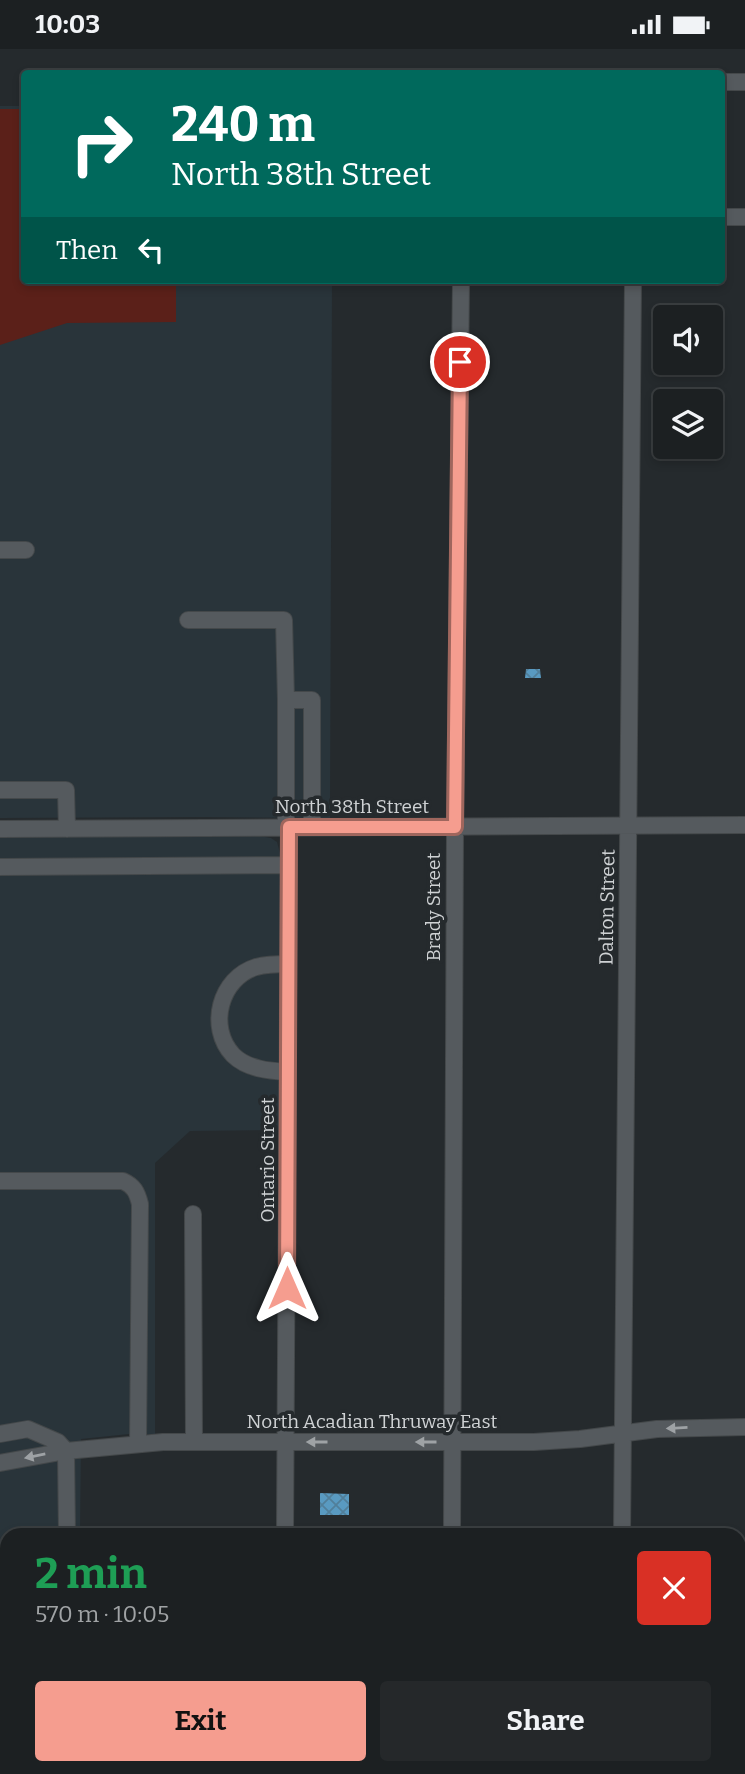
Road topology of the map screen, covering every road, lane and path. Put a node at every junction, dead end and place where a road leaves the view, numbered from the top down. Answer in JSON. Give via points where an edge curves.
{"nodes":[{"id":1,"x":725,"y":82,"type":"edge"},
{"id":2,"x":745,"y":82,"type":"edge"},
{"id":3,"x":725,"y":217,"type":"edge"},
{"id":4,"x":745,"y":217,"type":"edge"},
{"id":5,"x":461,"y":284,"type":"edge"},
{"id":6,"x":633,"y":284,"type":"edge"},
{"id":7,"x":0,"y":550,"type":"edge"},
{"id":8,"x":26,"y":550,"type":"dead end"},
{"id":9,"x":188,"y":620,"type":"dead end"},
{"id":10,"x":286,"y":700,"type":"junction"},
{"id":11,"x":0,"y":790,"type":"edge"},
{"id":12,"x":629,"y":825,"type":"junction"},
{"id":13,"x":745,"y":825,"type":"edge"},
{"id":14,"x":287,"y":827,"type":"junction"},
{"id":15,"x":312,"y":827,"type":"junction"},
{"id":16,"x":455,"y":827,"type":"junction"},
{"id":17,"x":0,"y":829,"type":"edge"},
{"id":18,"x":67,"y":829,"type":"junction"},
{"id":19,"x":289,"y":865,"type":"junction"},
{"id":20,"x":0,"y":867,"type":"edge"},
{"id":21,"x":288,"y":964,"type":"junction"},
{"id":22,"x":288,"y":1072,"type":"junction"},
{"id":23,"x":0,"y":1181,"type":"edge"},
{"id":24,"x":193,"y":1214,"type":"dead end"},
{"id":25,"x":745,"y":1427,"type":"edge"},
{"id":26,"x":0,"y":1434,"type":"edge"},
{"id":27,"x":622,"y":1434,"type":"junction"},
{"id":28,"x":194,"y":1442,"type":"junction"},
{"id":29,"x":286,"y":1442,"type":"junction"},
{"id":30,"x":453,"y":1442,"type":"junction"},
{"id":31,"x":138,"y":1444,"type":"junction"},
{"id":32,"x":66,"y":1451,"type":"junction"},
{"id":33,"x":0,"y":1463,"type":"edge"},
{"id":34,"x":67,"y":1528,"type":"edge"},
{"id":35,"x":285,"y":1528,"type":"edge"},
{"id":36,"x":452,"y":1528,"type":"edge"},
{"id":37,"x":622,"y":1528,"type":"edge"}],
"edges":[{"from":1,"to":2,"type":"street"},
{"from":3,"to":4,"type":"street"},
{"from":5,"to":16,"type":"street","name":"Brady Street"},
{"from":6,"to":12,"type":"street","name":"Dalton Street"},
{"from":7,"to":8,"type":"street"},
{"from":9,"to":10,"type":"street","name":"Ontario Street","via":[[284,620]]},
{"from":10,"to":14,"type":"street","name":"Ontario Street"},
{"from":10,"to":15,"type":"street","via":[[312,700]]},
{"from":11,"to":18,"type":"street","via":[[66,790]]},
{"from":12,"to":13,"type":"street","name":"North 38th Street"},
{"from":12,"to":16,"type":"street","name":"North 38th Street"},
{"from":12,"to":27,"type":"street","name":"Dalton Street"},
{"from":14,"to":15,"type":"street","name":"North 38th Street"},
{"from":14,"to":18,"type":"street","name":"North 38th Street"},
{"from":14,"to":19,"type":"street","name":"Ontario Street"},
{"from":15,"to":16,"type":"street","name":"North 38th Street"},
{"from":16,"to":30,"type":"street","name":"Brady Street"},
{"from":17,"to":18,"type":"street","name":"North 38th Street"},
{"from":19,"to":20,"type":"street"},
{"from":19,"to":21,"type":"street","name":"Ontario Street"},
{"from":21,"to":22,"type":"street","name":"Ontario Street"},
{"from":21,"to":22,"type":"street","via":[[254,968],[237,978],[224,994],[219,1011],[219,1027],[233,1055],[260,1069]]},
{"from":22,"to":29,"type":"street","name":"Ontario Street"},
{"from":23,"to":31,"type":"street","via":[[123,1181],[137,1192]]},
{"from":24,"to":28,"type":"street"},
{"from":25,"to":27,"type":"street","name":"North Acadian Thruway East","one_way":true},
{"from":26,"to":32,"type":"street","via":[[28,1429],[58,1442]]},
{"from":27,"to":30,"type":"street","name":"North Acadian Thruway East","via":[[557,1441]]},
{"from":27,"to":37,"type":"street","name":"Dalton Street"},
{"from":28,"to":29,"type":"street","name":"North Acadian Thruway East"},
{"from":28,"to":31,"type":"street","name":"North Acadian Thruway East"},
{"from":30,"to":29,"type":"street","name":"North Acadian Thruway East","one_way":true},
{"from":29,"to":35,"type":"street","name":"Ontario Street"},
{"from":30,"to":36,"type":"street","name":"Brady Street"},
{"from":31,"to":32,"type":"street","name":"North Acadian Thruway East"},
{"from":32,"to":33,"type":"street","name":"North Acadian Thruway East","one_way":true},
{"from":32,"to":34,"type":"street"}]}
